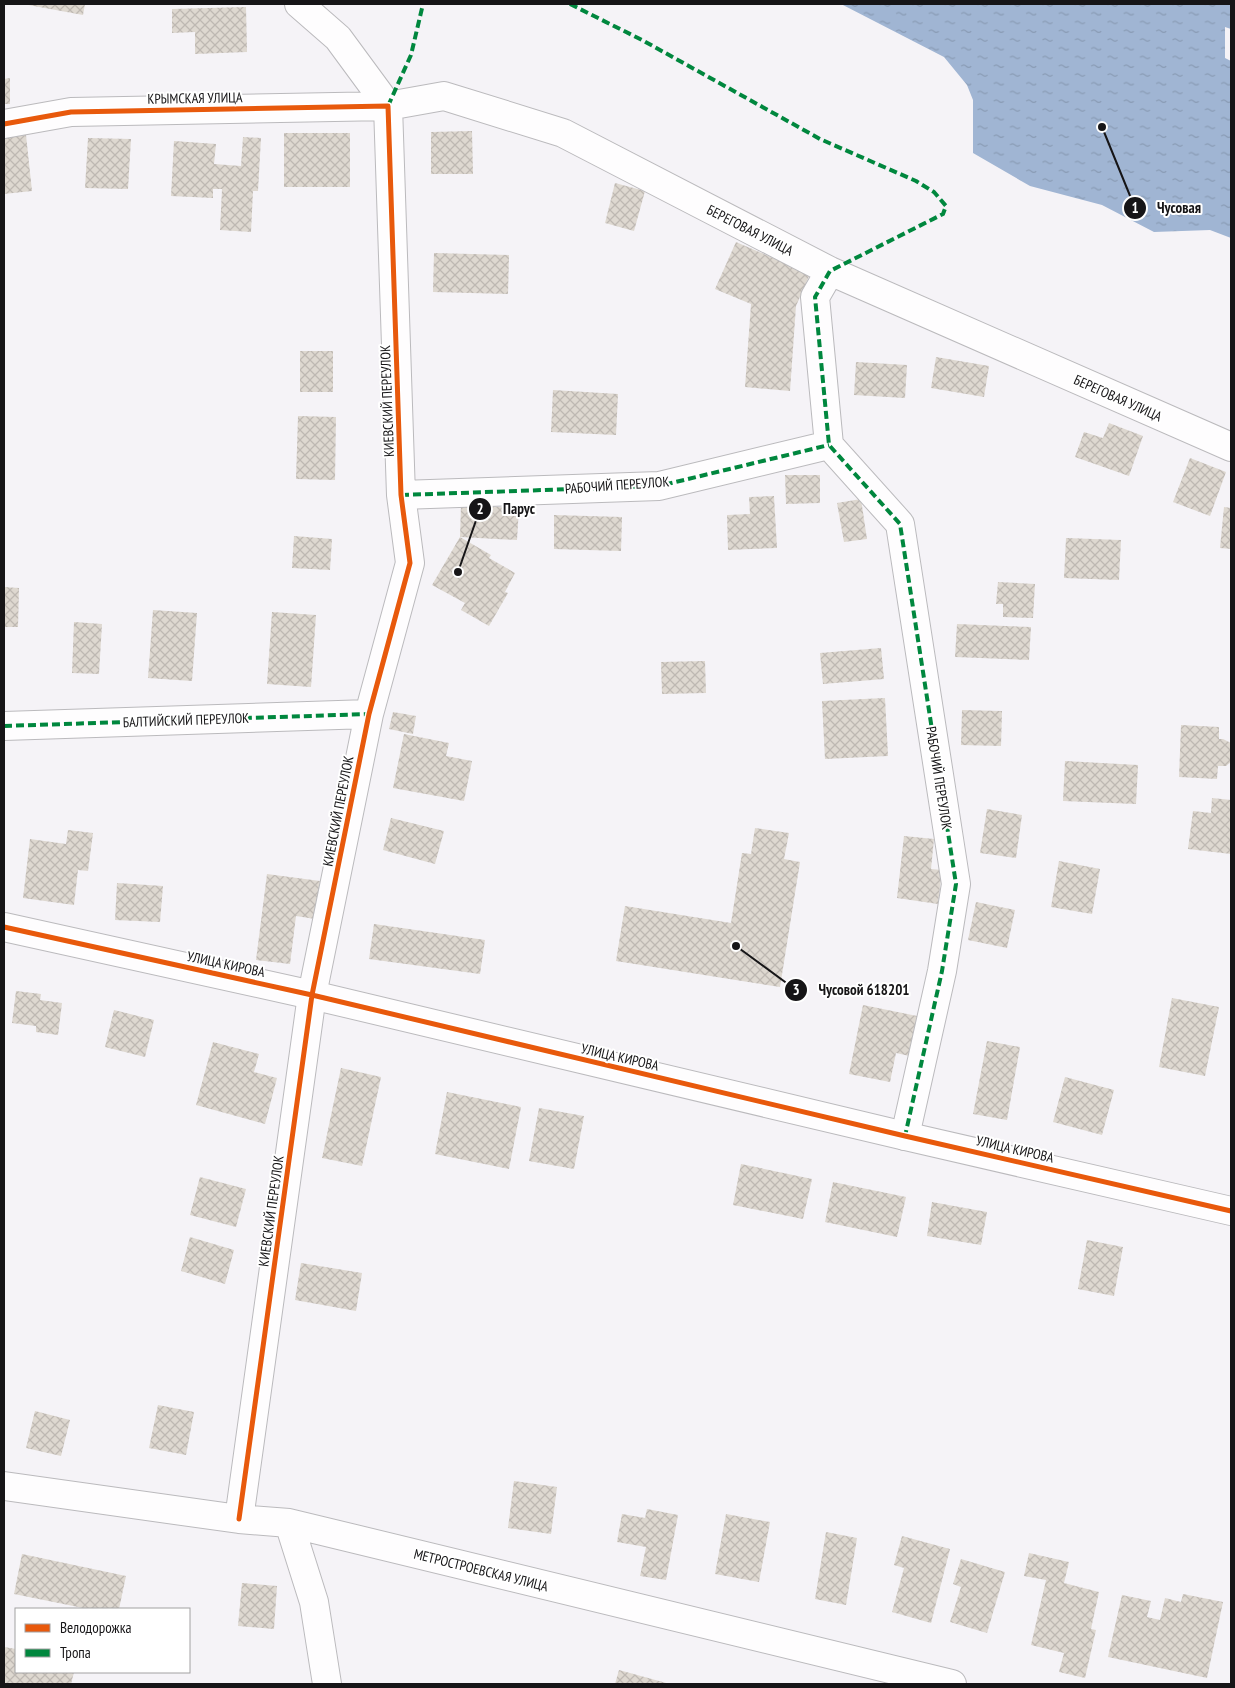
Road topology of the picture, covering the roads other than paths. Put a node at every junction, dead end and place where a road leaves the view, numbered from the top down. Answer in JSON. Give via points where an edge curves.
{"nodes":[{"id":1,"x":299,"y":4,"type":"edge"},
{"id":2,"x":388,"y":106,"type":"junction"},
{"id":3,"x":4,"y":124,"type":"edge"},
{"id":4,"x":830,"y":271,"type":"junction"},
{"id":5,"x":829,"y":445,"type":"junction"},
{"id":6,"x":1231,"y":447,"type":"edge"},
{"id":7,"x":401,"y":495,"type":"junction"},
{"id":8,"x":368,"y":714,"type":"junction"},
{"id":9,"x":4,"y":726,"type":"edge"},
{"id":10,"x":4,"y":927,"type":"edge"},
{"id":11,"x":312,"y":995,"type":"junction"},
{"id":12,"x":905,"y":1136,"type":"junction"},
{"id":13,"x":1231,"y":1211,"type":"edge"},
{"id":14,"x":4,"y":1486,"type":"edge"},
{"id":15,"x":238,"y":1519,"type":"junction"},
{"id":16,"x":289,"y":1523,"type":"junction"},
{"id":17,"x":327,"y":1684,"type":"edge"},
{"id":18,"x":952,"y":1684,"type":"edge"}],
"edges":[{"from":1,"to":2,"type":"street","via":[[338,38]]},
{"from":2,"to":3,"type":"street","name":"КРЫМСКАЯ УЛИЦА","via":[[71,112]]},
{"from":2,"to":4,"type":"street","name":"БЕРЕГОВАЯ УЛИЦА","via":[[444,96],[563,133]]},
{"from":2,"to":7,"type":"street","name":"КИЕВСКИЙ ПЕРЕУЛОК"},
{"from":4,"to":5,"type":"street","via":[[815,297]]},
{"from":4,"to":6,"type":"street","name":"БЕРЕГОВАЯ УЛИЦА"},
{"from":5,"to":7,"type":"street","name":"РАБОЧИЙ ПЕРЕУЛОК","via":[[659,486]]},
{"from":5,"to":12,"type":"street","name":"РАБОЧИЙ ПЕРЕУЛОК","via":[[900,524],[956,884],[942,971]]},
{"from":7,"to":8,"type":"street","name":"КИЕВСКИЙ ПЕРЕУЛОК","via":[[410,563]]},
{"from":8,"to":9,"type":"street","name":"БАЛТИЙСКИЙ ПЕРЕУЛОК"},
{"from":8,"to":11,"type":"street","name":"КИЕВСКИЙ ПЕРЕУЛОК"},
{"from":10,"to":11,"type":"street","name":"УЛИЦА КИРОВА"},
{"from":11,"to":12,"type":"street","name":"УЛИЦА КИРОВА"},
{"from":11,"to":15,"type":"street","name":"КИЕВСКИЙ ПЕРЕУЛОК"},
{"from":12,"to":13,"type":"street","name":"УЛИЦА КИРОВА"},
{"from":14,"to":15,"type":"street","name":"МЕТРОСТРОЕВСКАЯ УЛИЦА"},
{"from":15,"to":16,"type":"street","name":"МЕТРОСТРОЕВСКАЯ УЛИЦА"},
{"from":16,"to":17,"type":"street","via":[[314,1602]]},
{"from":16,"to":18,"type":"street","name":"МЕТРОСТРОЕВСКАЯ УЛИЦА"}]}
